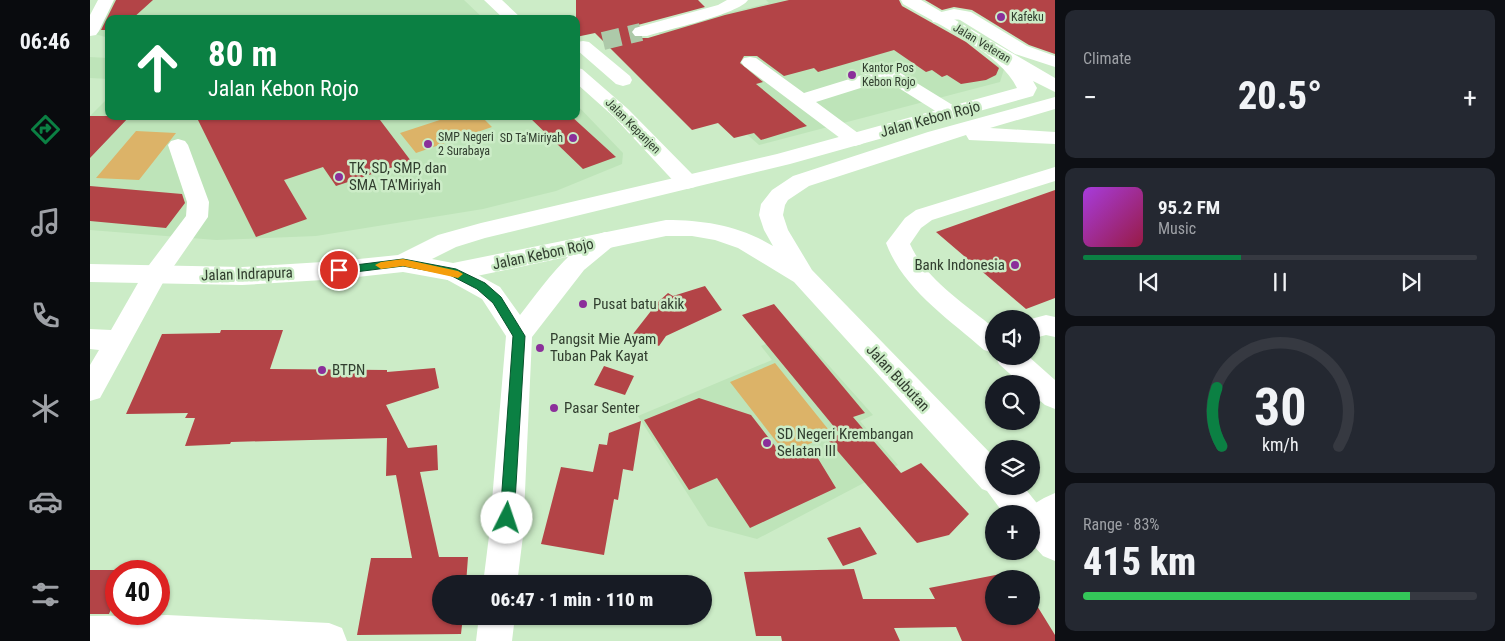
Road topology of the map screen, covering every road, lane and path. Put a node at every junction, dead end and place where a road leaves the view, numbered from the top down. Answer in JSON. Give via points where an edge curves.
{"nodes":[{"id":1,"x":106,"y":0,"type":"edge"},
{"id":2,"x":492,"y":0,"type":"edge"},
{"id":3,"x":740,"y":0,"type":"edge"},
{"id":4,"x":909,"y":0,"type":"edge"},
{"id":5,"x":509,"y":15,"type":"edge"},
{"id":6,"x":939,"y":18,"type":"junction"},
{"id":7,"x":641,"y":32,"type":"tunnel mouth"},
{"id":8,"x":95,"y":36,"type":"edge"},
{"id":9,"x":603,"y":42,"type":"tunnel mouth"},
{"id":10,"x":580,"y":47,"type":"edge"},
{"id":11,"x":994,"y":51,"type":"junction"},
{"id":12,"x":750,"y":62,"type":"dead end"},
{"id":13,"x":1055,"y":62,"type":"edge"},
{"id":14,"x":1055,"y":70,"type":"edge"},
{"id":15,"x":581,"y":78,"type":"edge"},
{"id":16,"x":1055,"y":86,"type":"edge"},
{"id":17,"x":802,"y":100,"type":"junction"},
{"id":18,"x":1055,"y":103,"type":"edge"},
{"id":19,"x":952,"y":113,"type":"junction"},
{"id":20,"x":936,"y":138,"type":"junction"},
{"id":21,"x":1055,"y":138,"type":"edge"},
{"id":22,"x":855,"y":140,"type":"junction"},
{"id":23,"x":178,"y":145,"type":"dead end"},
{"id":24,"x":1055,"y":174,"type":"edge"},
{"id":25,"x":687,"y":182,"type":"junction"},
{"id":26,"x":605,"y":240,"type":"junction"},
{"id":27,"x":403,"y":263,"type":"junction"},
{"id":28,"x":453,"y":272,"type":"junction"},
{"id":29,"x":90,"y":273,"type":"edge"},
{"id":30,"x":155,"y":275,"type":"junction"},
{"id":31,"x":803,"y":276,"type":"junction"},
{"id":32,"x":1040,"y":327,"type":"edge"},
{"id":33,"x":1055,"y":327,"type":"edge"},
{"id":34,"x":985,"y":335,"type":"edge"},
{"id":35,"x":519,"y":336,"type":"junction"},
{"id":36,"x":90,"y":339,"type":"edge"},
{"id":37,"x":119,"y":341,"type":"junction"},
{"id":38,"x":1019,"y":365,"type":"edge"},
{"id":39,"x":90,"y":390,"type":"edge"},
{"id":40,"x":1055,"y":397,"type":"edge"},
{"id":41,"x":985,"y":469,"type":"edge"},
{"id":42,"x":1011,"y":495,"type":"edge"},
{"id":43,"x":1022,"y":505,"type":"edge"},
{"id":44,"x":501,"y":575,"type":"edge"},
{"id":45,"x":496,"y":625,"type":"edge"},
{"id":46,"x":90,"y":634,"type":"edge"},
{"id":47,"x":329,"y":641,"type":"edge"},
{"id":48,"x":494,"y":641,"type":"edge"}],
"edges":[{"from":1,"to":8,"type":"street"},
{"from":2,"to":5,"type":"street"},
{"from":3,"to":7,"type":"street","via":[[724,8]]},
{"from":4,"to":6,"type":"main road","name":"Jalan Veteran"},
{"from":6,"to":11,"type":"main road","name":"Jalan Veteran"},
{"from":6,"to":13,"type":"street","via":[[954,14],[965,16],[1021,50]]},
{"from":9,"to":10,"type":"street"},
{"from":10,"to":15,"type":"street","via":[[619,77]]},
{"from":11,"to":14,"type":"main road"},
{"from":11,"to":16,"type":"main road","name":"Jalan Veteran"},
{"from":11,"to":19,"type":"main road","name":"Jalan Kebon Rojo","via":[[1022,77],[1026,92]]},
{"from":12,"to":17,"type":"street"},
{"from":15,"to":25,"type":"street","name":"Jalan Kepanjen","via":[[621,113]]},
{"from":17,"to":19,"type":"street","via":[[888,74]]},
{"from":17,"to":22,"type":"street"},
{"from":18,"to":20,"type":"main road","name":"Jalan Kebon Rojo"},
{"from":19,"to":22,"type":"main road","name":"Jalan Kebon Rojo"},
{"from":20,"to":21,"type":"main road","via":[[1005,134]]},
{"from":20,"to":31,"type":"main road","name":"Jalan Kebon Rojo","via":[[800,181],[780,195],[773,204],[771,215],[776,230]]},
{"from":22,"to":25,"type":"main road","name":"Jalan Kebon Rojo"},
{"from":23,"to":30,"type":"street","via":[[199,209],[197,217]]},
{"from":24,"to":34,"type":"street","via":[[924,215],[913,223],[898,244],[904,260]]},
{"from":25,"to":27,"type":"main road","name":"Jalan Kebon Rojo","via":[[482,231],[447,241]]},
{"from":26,"to":28,"type":"main road","name":"Jalan Kebon Rojo"},
{"from":26,"to":31,"type":"main road","name":"Jalan Kebon Rojo","via":[[666,228],[718,232],[747,242]]},
{"from":26,"to":35,"type":"street","via":[[575,264]]},
{"from":27,"to":28,"type":"main road","name":"Jalan Kebon Rojo"},
{"from":27,"to":30,"type":"main road","name":"Jalan Indrapura","via":[[242,276]]},
{"from":28,"to":35,"type":"street","via":[[491,293]]},
{"from":29,"to":30,"type":"main road","name":"Jalan Indrapura"},
{"from":30,"to":37,"type":"street"},
{"from":31,"to":41,"type":"main road","name":"Jalan Bubutan"},
{"from":32,"to":33,"type":"street"},
{"from":35,"to":44,"type":"street"},
{"from":36,"to":37,"type":"street"},
{"from":37,"to":39,"type":"street"},
{"from":38,"to":40,"type":"street"},
{"from":42,"to":43,"type":"main road"},
{"from":45,"to":48,"type":"street"},
{"from":46,"to":47,"type":"street","via":[[168,633]]}]}
